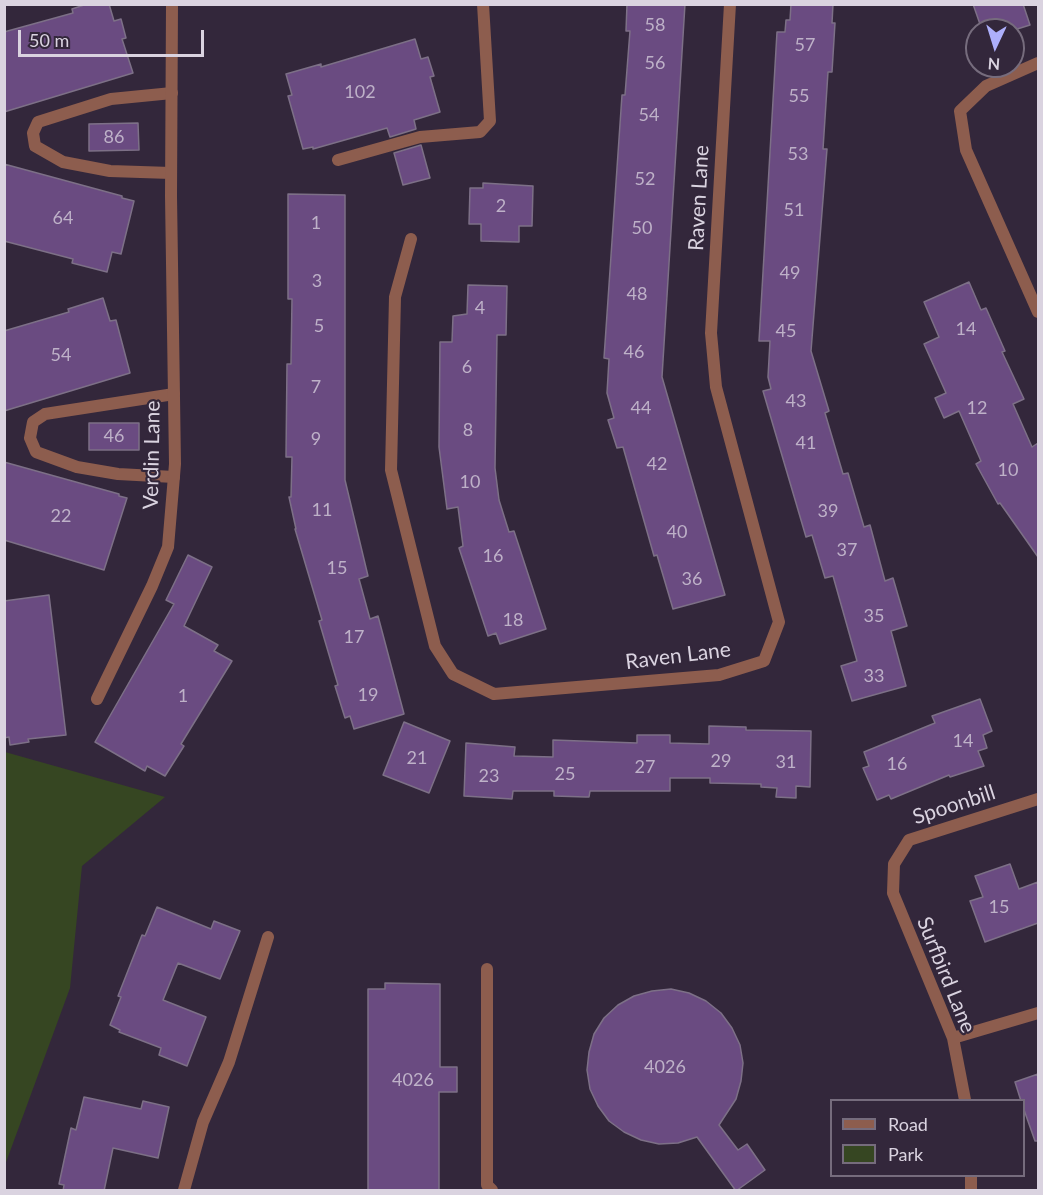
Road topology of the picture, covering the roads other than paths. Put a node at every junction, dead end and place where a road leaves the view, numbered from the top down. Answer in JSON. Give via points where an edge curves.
{"nodes":[{"id":1,"x":172,"y":4,"type":"edge"},
{"id":2,"x":483,"y":4,"type":"edge"},
{"id":3,"x":730,"y":4,"type":"edge"},
{"id":4,"x":1038,"y":63,"type":"edge"},
{"id":5,"x":172,"y":93,"type":"junction"},
{"id":6,"x":338,"y":160,"type":"dead end"},
{"id":7,"x":171,"y":173,"type":"junction"},
{"id":8,"x":411,"y":239,"type":"dead end"},
{"id":9,"x":1038,"y":312,"type":"edge"},
{"id":10,"x":174,"y":394,"type":"junction"},
{"id":11,"x":174,"y":477,"type":"junction"},
{"id":12,"x":97,"y":699,"type":"dead end"},
{"id":13,"x":1038,"y":799,"type":"edge"},
{"id":14,"x":894,"y":864,"type":"joint"},
{"id":15,"x":268,"y":937,"type":"dead end"},
{"id":16,"x":487,"y":969,"type":"dead end"},
{"id":17,"x":1038,"y":1013,"type":"edge"},
{"id":18,"x":953,"y":1038,"type":"junction"},
{"id":19,"x":964,"y":1099,"type":"edge"},
{"id":20,"x":184,"y":1191,"type":"edge"},
{"id":21,"x":492,"y":1191,"type":"edge"}],
"edges":[{"from":1,"to":5,"type":"street","name":"Verdin Lane"},
{"from":2,"to":6,"type":"street","via":[[490,121],[480,132],[420,137]]},
{"from":3,"to":8,"type":"street","name":"Raven Lane","via":[[711,333],[716,387],[779,622],[764,661],[718,675],[494,694],[453,674],[435,646],[392,470],[394,297]]},
{"from":4,"to":9,"type":"street","via":[[986,86],[960,111],[966,150]]},
{"from":5,"to":7,"type":"street","name":"Verdin Lane"},
{"from":5,"to":7,"type":"street","via":[[111,99],[38,122],[33,133],[35,146],[63,162],[110,171]]},
{"from":7,"to":10,"type":"street","name":"Verdin Lane"},
{"from":10,"to":11,"type":"street","name":"Verdin Lane"},
{"from":10,"to":11,"type":"street","via":[[45,414],[33,422],[30,438],[36,452],[77,466],[118,474]]},
{"from":11,"to":12,"type":"street","name":"Verdin Lane","via":[[168,547]]},
{"from":13,"to":14,"type":"street","name":"Spoonbill","via":[[909,840]]},
{"from":14,"to":18,"type":"street","name":"Surfbird Lane","via":[[893,893]]},
{"from":15,"to":20,"type":"street","via":[[229,1062],[203,1122]]},
{"from":16,"to":21,"type":"street","via":[[487,1185]]},
{"from":17,"to":18,"type":"street"},
{"from":18,"to":19,"type":"street","name":"Surfbird Lane"}]}
